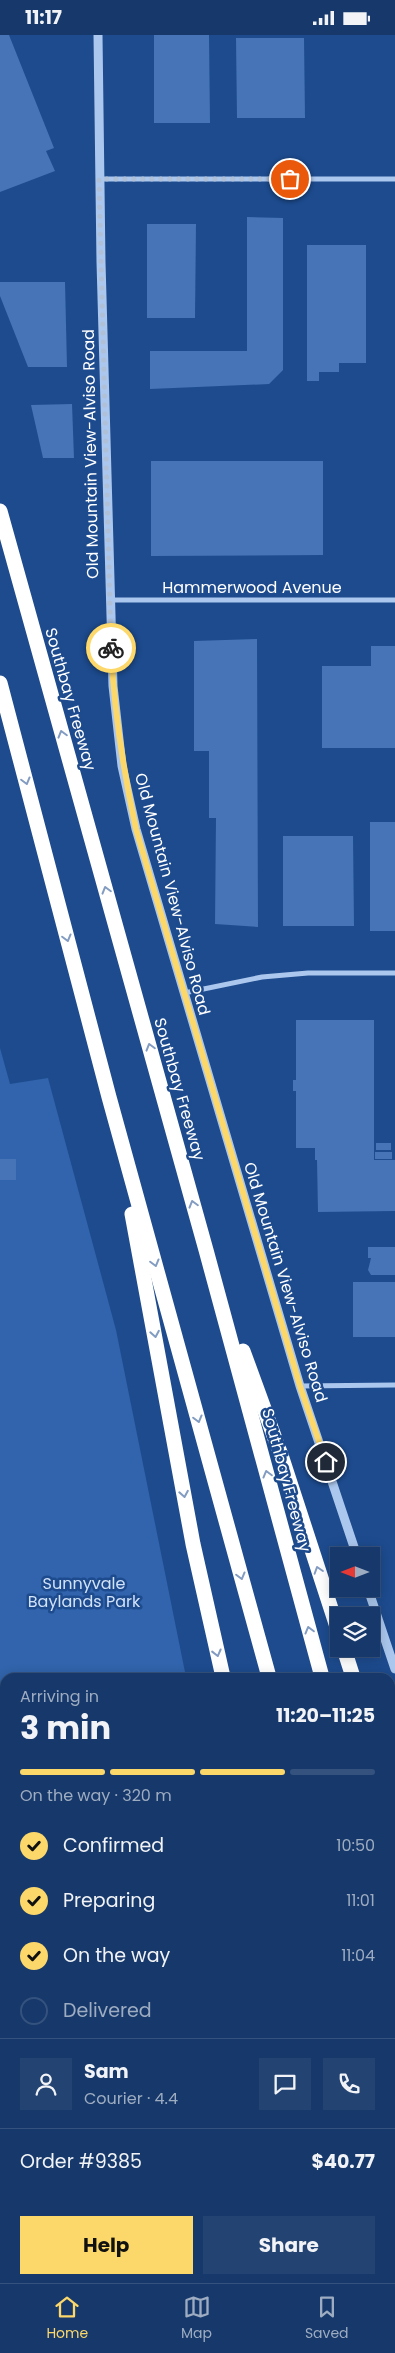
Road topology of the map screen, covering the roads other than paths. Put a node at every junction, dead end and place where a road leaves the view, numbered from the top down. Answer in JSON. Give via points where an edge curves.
{"nodes":[{"id":1,"x":98,"y":35,"type":"edge"},
{"id":2,"x":99,"y":179,"type":"junction"},
{"id":3,"x":395,"y":179,"type":"edge"},
{"id":4,"x":0,"y":511,"type":"edge"},
{"id":5,"x":109,"y":600,"type":"junction"},
{"id":6,"x":395,"y":600,"type":"edge"},
{"id":7,"x":0,"y":683,"type":"edge"},
{"id":8,"x":395,"y":973,"type":"edge"},
{"id":9,"x":184,"y":993,"type":"junction"},
{"id":10,"x":109,"y":1097,"type":"junction"},
{"id":11,"x":206,"y":1251,"type":"junction"},
{"id":12,"x":395,"y":1385,"type":"edge"},
{"id":13,"x":300,"y":1386,"type":"junction"},
{"id":14,"x":354,"y":1547,"type":"edge"},
{"id":15,"x":371,"y":1597,"type":"edge"},
{"id":16,"x":330,"y":1607,"type":"edge"},
{"id":17,"x":347,"y":1657,"type":"edge"},
{"id":18,"x":395,"y":1669,"type":"edge"},
{"id":19,"x":222,"y":1673,"type":"edge"},
{"id":20,"x":268,"y":1673,"type":"edge"},
{"id":21,"x":321,"y":1673,"type":"edge"},
{"id":22,"x":352,"y":1673,"type":"edge"}],
"edges":[{"from":1,"to":2,"type":"street","name":"Old Mountain View-Alviso Road"},
{"from":2,"to":3,"type":"street"},
{"from":2,"to":5,"type":"street","name":"Old Mountain View-Alviso Road"},
{"from":11,"to":4,"type":"highway","name":"Southbay Freeway","one_way":true},
{"from":5,"to":6,"type":"street","name":"Hammerwood Avenue"},
{"from":5,"to":9,"type":"street","name":"Old Mountain View-Alviso Road","via":[[113,686],[122,766],[136,829]]},
{"from":7,"to":10,"type":"highway","one_way":true},
{"from":8,"to":9,"type":"street","via":[[308,973],[262,977]]},
{"from":9,"to":13,"type":"street","name":"Old Mountain View-Alviso Road"},
{"from":10,"to":19,"type":"highway","one_way":true,"via":[[193,1544]]},
{"from":10,"to":20,"type":"highway","one_way":true},
{"from":16,"to":11,"type":"highway","one_way":true,"via":[[280,1455]]},
{"from":21,"to":11,"type":"highway","name":"Southbay Freeway","one_way":true},
{"from":12,"to":13,"type":"street"},
{"from":13,"to":14,"type":"street","name":"Old Mountain View-Alviso Road"},
{"from":15,"to":18,"type":"street"},
{"from":17,"to":22,"type":"highway"}]}
